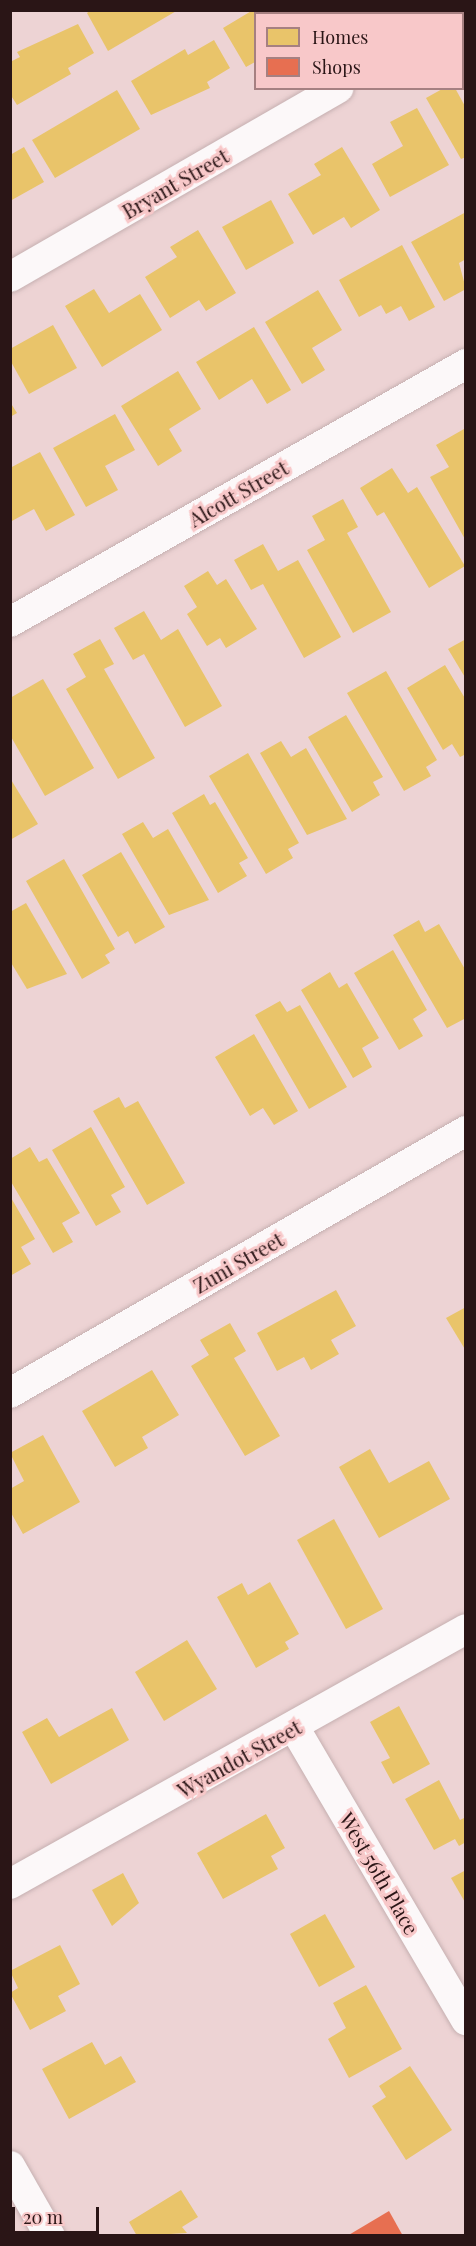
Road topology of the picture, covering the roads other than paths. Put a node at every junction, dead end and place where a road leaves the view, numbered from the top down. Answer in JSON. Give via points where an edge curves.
{"nodes":[{"id":1,"x":336,"y":90,"type":"edge"},
{"id":2,"x":10,"y":277,"type":"edge"},
{"id":3,"x":465,"y":364,"type":"edge"},
{"id":4,"x":10,"y":622,"type":"edge"},
{"id":5,"x":465,"y":1131,"type":"edge"},
{"id":6,"x":10,"y":1393,"type":"edge"},
{"id":7,"x":465,"y":1629,"type":"edge"},
{"id":8,"x":294,"y":1727,"type":"junction"},
{"id":9,"x":10,"y":1884,"type":"edge"},
{"id":10,"x":465,"y":2020,"type":"edge"},
{"id":11,"x":10,"y":2166,"type":"edge"},
{"id":12,"x":50,"y":2235,"type":"edge"}],
"edges":[{"from":1,"to":2,"type":"street","name":"Bryant Street"},
{"from":3,"to":4,"type":"street","name":"Alcott Street"},
{"from":5,"to":6,"type":"street","name":"Zuni Street"},
{"from":7,"to":8,"type":"street","name":"Wyandot Street"},
{"from":8,"to":9,"type":"street","name":"Wyandot Street"},
{"from":8,"to":10,"type":"street","name":"West 56th Place"},
{"from":11,"to":12,"type":"street"}]}
